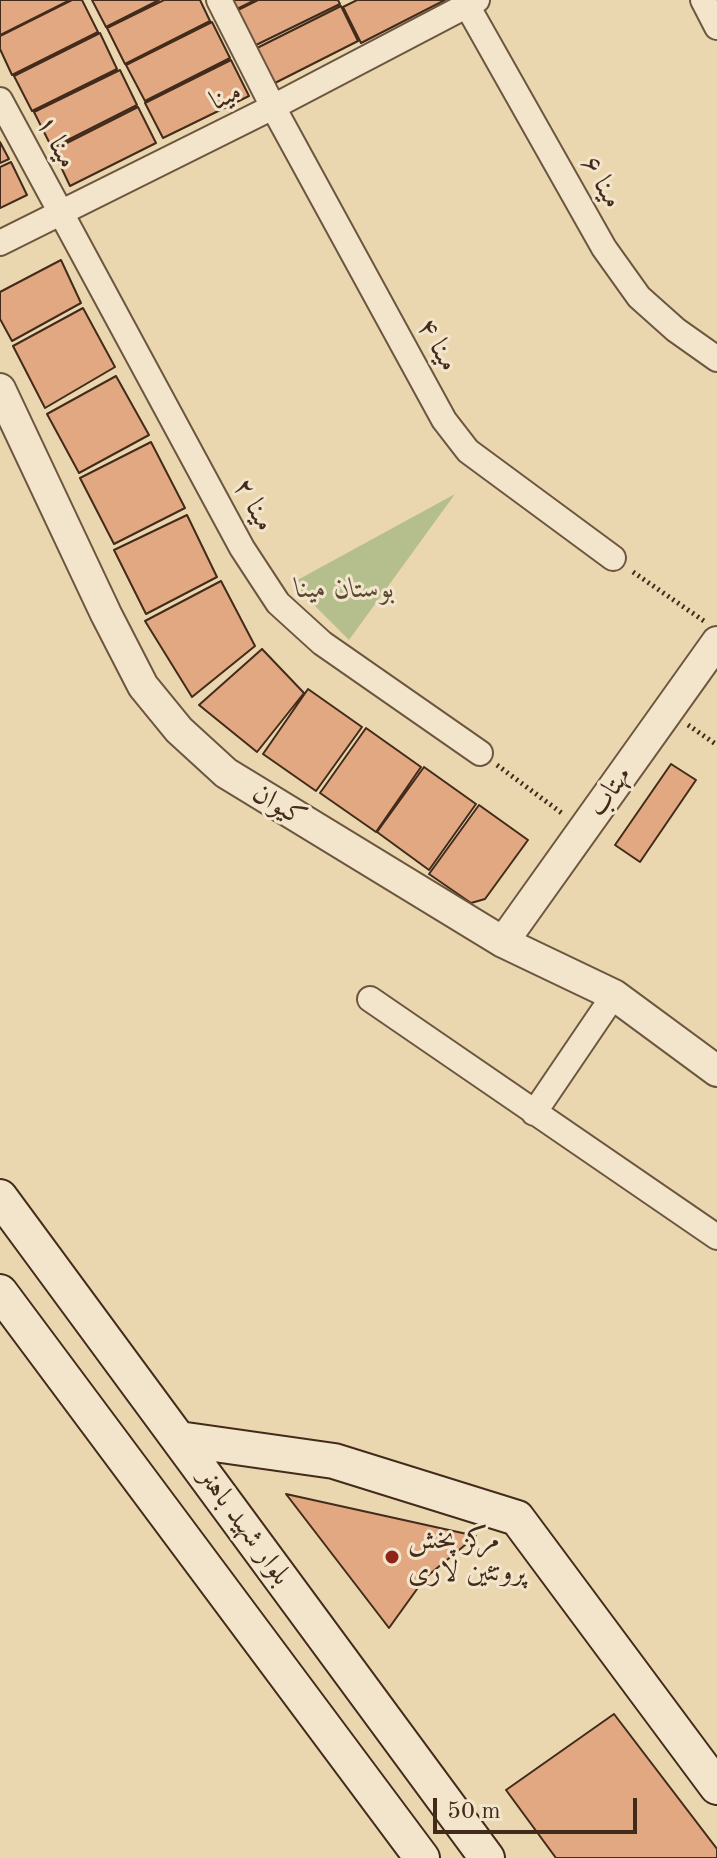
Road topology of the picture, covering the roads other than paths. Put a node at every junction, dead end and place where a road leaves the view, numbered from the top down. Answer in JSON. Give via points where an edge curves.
{"nodes":[{"id":1,"x":219,"y":0,"type":"edge"},
{"id":2,"x":703,"y":0,"type":"edge"},
{"id":3,"x":469,"y":2,"type":"edge"},
{"id":4,"x":717,"y":27,"type":"edge"},
{"id":5,"x":0,"y":100,"type":"edge"},
{"id":6,"x":273,"y":107,"type":"junction"},
{"id":7,"x":59,"y":212,"type":"junction"},
{"id":8,"x":0,"y":243,"type":"edge"},
{"id":9,"x":717,"y":359,"type":"edge"},
{"id":10,"x":0,"y":389,"type":"edge"},
{"id":11,"x":613,"y":558,"type":"road end"},
{"id":12,"x":710,"y":632,"type":"edge"},
{"id":13,"x":480,"y":753,"type":"road end"},
{"id":14,"x":503,"y":942,"type":"junction"},
{"id":15,"x":614,"y":995,"type":"junction"},
{"id":16,"x":370,"y":999,"type":"dead end"},
{"id":17,"x":717,"y":1071,"type":"edge"},
{"id":18,"x":534,"y":1113,"type":"junction"},
{"id":19,"x":0,"y":1197,"type":"edge"},
{"id":20,"x":717,"y":1237,"type":"edge"},
{"id":21,"x":0,"y":1292,"type":"edge"},
{"id":22,"x":179,"y":1439,"type":"junction"},
{"id":23,"x":717,"y":1787,"type":"edge"},
{"id":24,"x":422,"y":1858,"type":"edge"},
{"id":25,"x":487,"y":1858,"type":"edge"}],
"edges":[{"from":1,"to":6,"type":"street","name":"مینا ۴"},
{"from":2,"to":4,"type":"street"},
{"from":3,"to":6,"type":"street","name":"مینا"},
{"from":3,"to":9,"type":"street","name":"مینا ۶","via":[[604,248],[639,297]]},
{"from":5,"to":7,"type":"street","name":"مینا ۱"},
{"from":6,"to":7,"type":"street","name":"مینا"},
{"from":6,"to":11,"type":"street","name":"مینا ۴","via":[[444,420],[468,451]]},
{"from":7,"to":8,"type":"street","name":"مینا"},
{"from":7,"to":13,"type":"street","name":"مینا ۲","via":[[242,548],[278,603],[322,643]]},
{"from":10,"to":14,"type":"street","name":"کیوان","via":[[143,686],[179,730],[226,773]]},
{"from":12,"to":14,"type":"street","name":"مهتاب","via":[[584,829]]},
{"from":14,"to":15,"type":"street","name":"کیوان"},
{"from":15,"to":17,"type":"street","name":"کیوان"},
{"from":15,"to":18,"type":"street"},
{"from":16,"to":18,"type":"street"},
{"from":18,"to":20,"type":"street"},
{"from":19,"to":22,"type":"main road","name":"بلوار شهید باهنر"},
{"from":21,"to":24,"type":"main road","name":"بلوار شهید باهنر"},
{"from":22,"to":23,"type":"main road","via":[[334,1461],[517,1518]]},
{"from":22,"to":25,"type":"main road","name":"بلوار شهید باهنر"}]}
